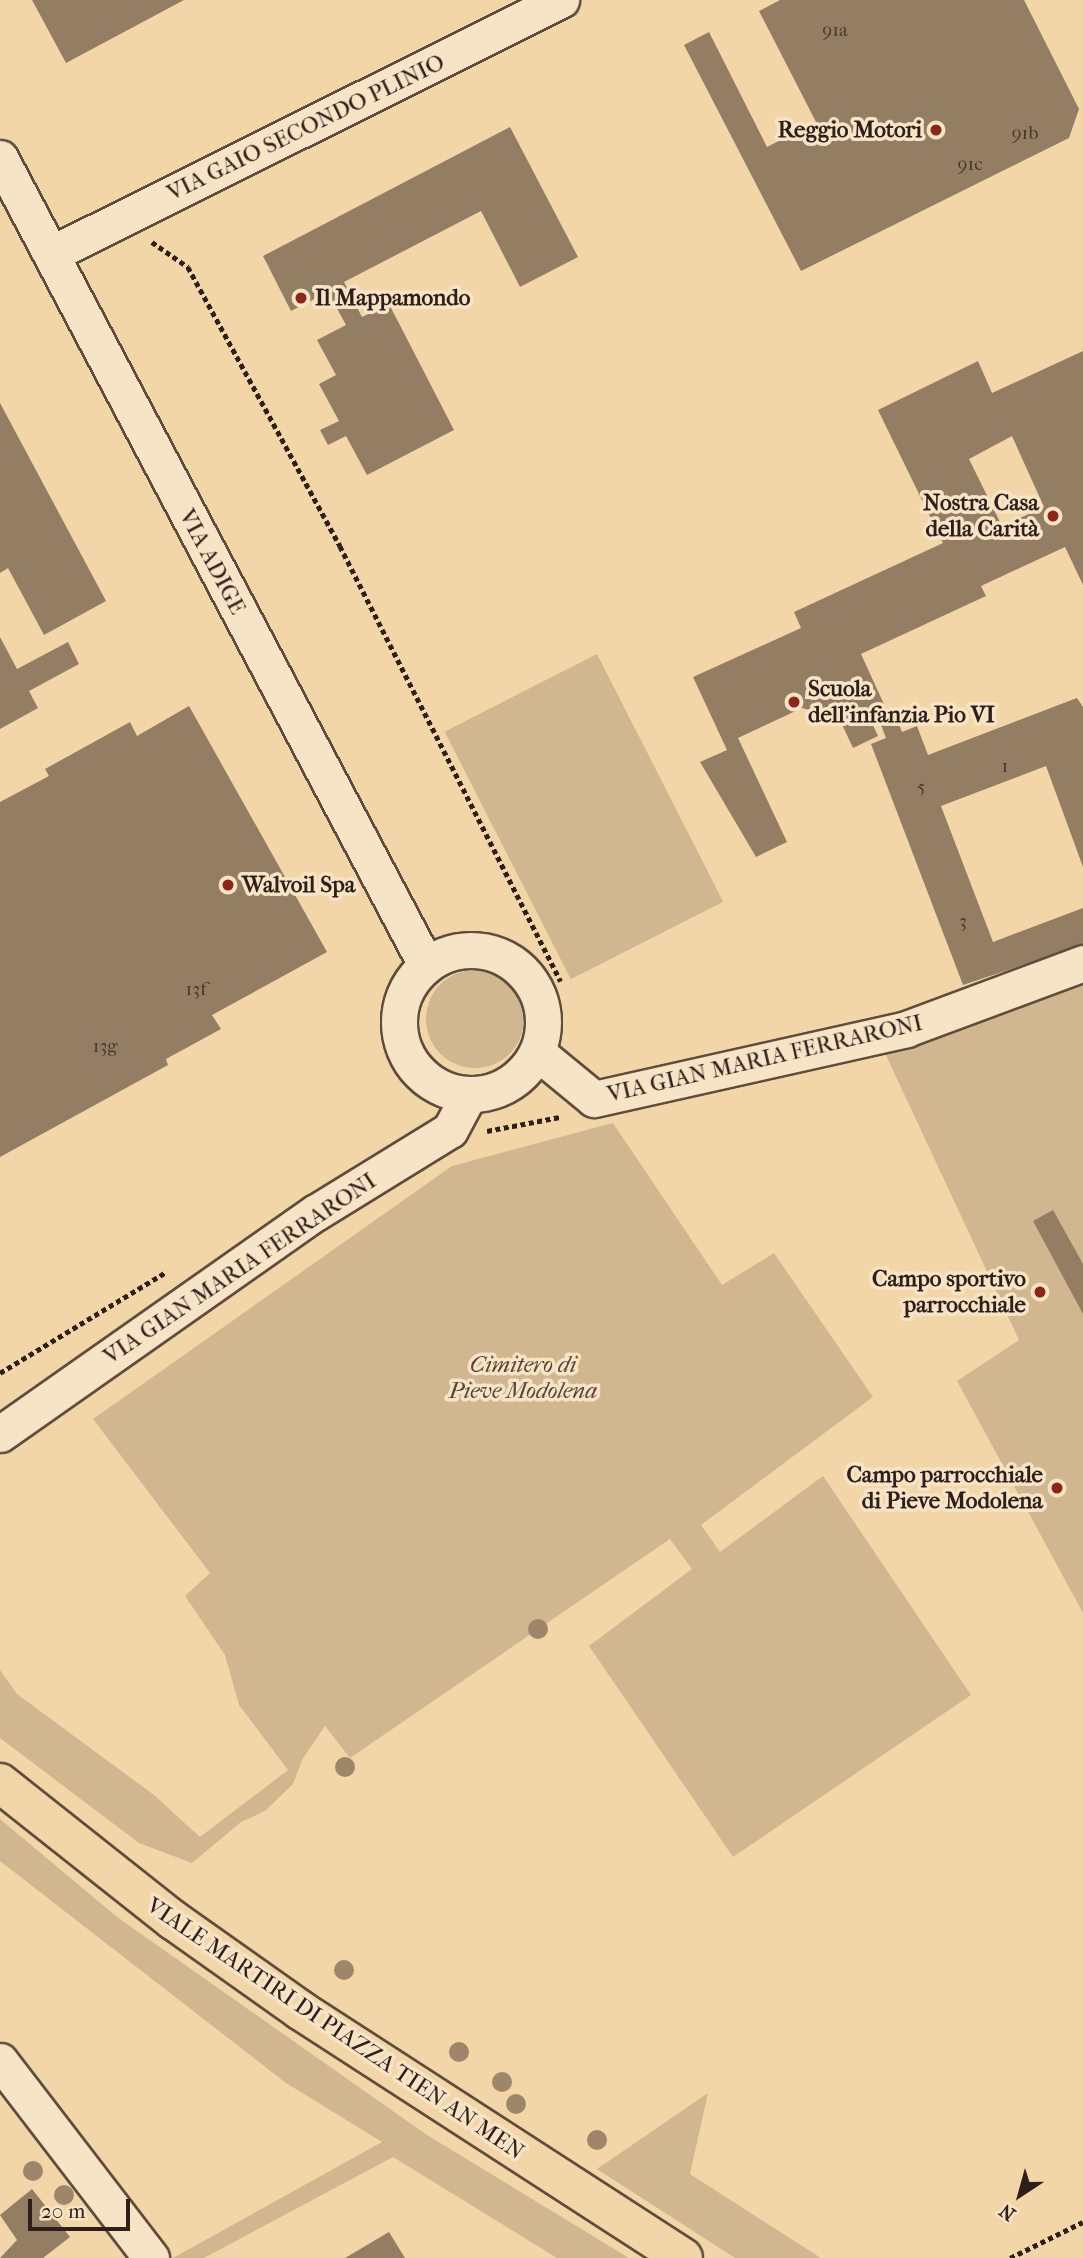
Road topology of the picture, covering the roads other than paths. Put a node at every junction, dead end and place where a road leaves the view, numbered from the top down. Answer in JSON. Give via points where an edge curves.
{"nodes":[{"id":1,"x":561,"y":0,"type":"edge"},
{"id":2,"x":0,"y":158,"type":"edge"},
{"id":3,"x":51,"y":254,"type":"junction"},
{"id":4,"x":1083,"y":963,"type":"edge"},
{"id":5,"x":426,"y":965,"type":"junction"},
{"id":6,"x":538,"y":1053,"type":"junction"},
{"id":7,"x":469,"y":1095,"type":"junction"},
{"id":8,"x":0,"y":1434,"type":"edge"},
{"id":9,"x":0,"y":1783,"type":"edge"},
{"id":10,"x":0,"y":2061,"type":"edge"},
{"id":11,"x":150,"y":2258,"type":"edge"},
{"id":12,"x":683,"y":2258,"type":"edge"}],
"edges":[{"from":1,"to":3,"type":"street","name":"VIA GAIO SECONDO PLINIO"},
{"from":2,"to":3,"type":"street","name":"VIA ADIGE"},
{"from":3,"to":5,"type":"street","name":"VIA ADIGE"},
{"from":4,"to":6,"type":"street","name":"VIA GIAN MARIA FERRARONI","via":[[906,1029],[594,1099]]},
{"from":5,"to":6,"type":"street","via":[[466,950],[487,951],[516,966],[537,990],[543,1011]]},
{"from":5,"to":7,"type":"street","via":[[401,1002],[402,1044],[426,1079]]},
{"from":6,"to":7,"type":"street","via":[[510,1085]]},
{"from":7,"to":8,"type":"street","name":"VIA GIAN MARIA FERRARONI","via":[[450,1130],[315,1213]]},
{"from":9,"to":12,"type":"main road","name":"VIALE MARTIRI DI PIAZZA TIEN AN MEN","via":[[173,1920],[300,2010]]},
{"from":10,"to":11,"type":"street"}]}
